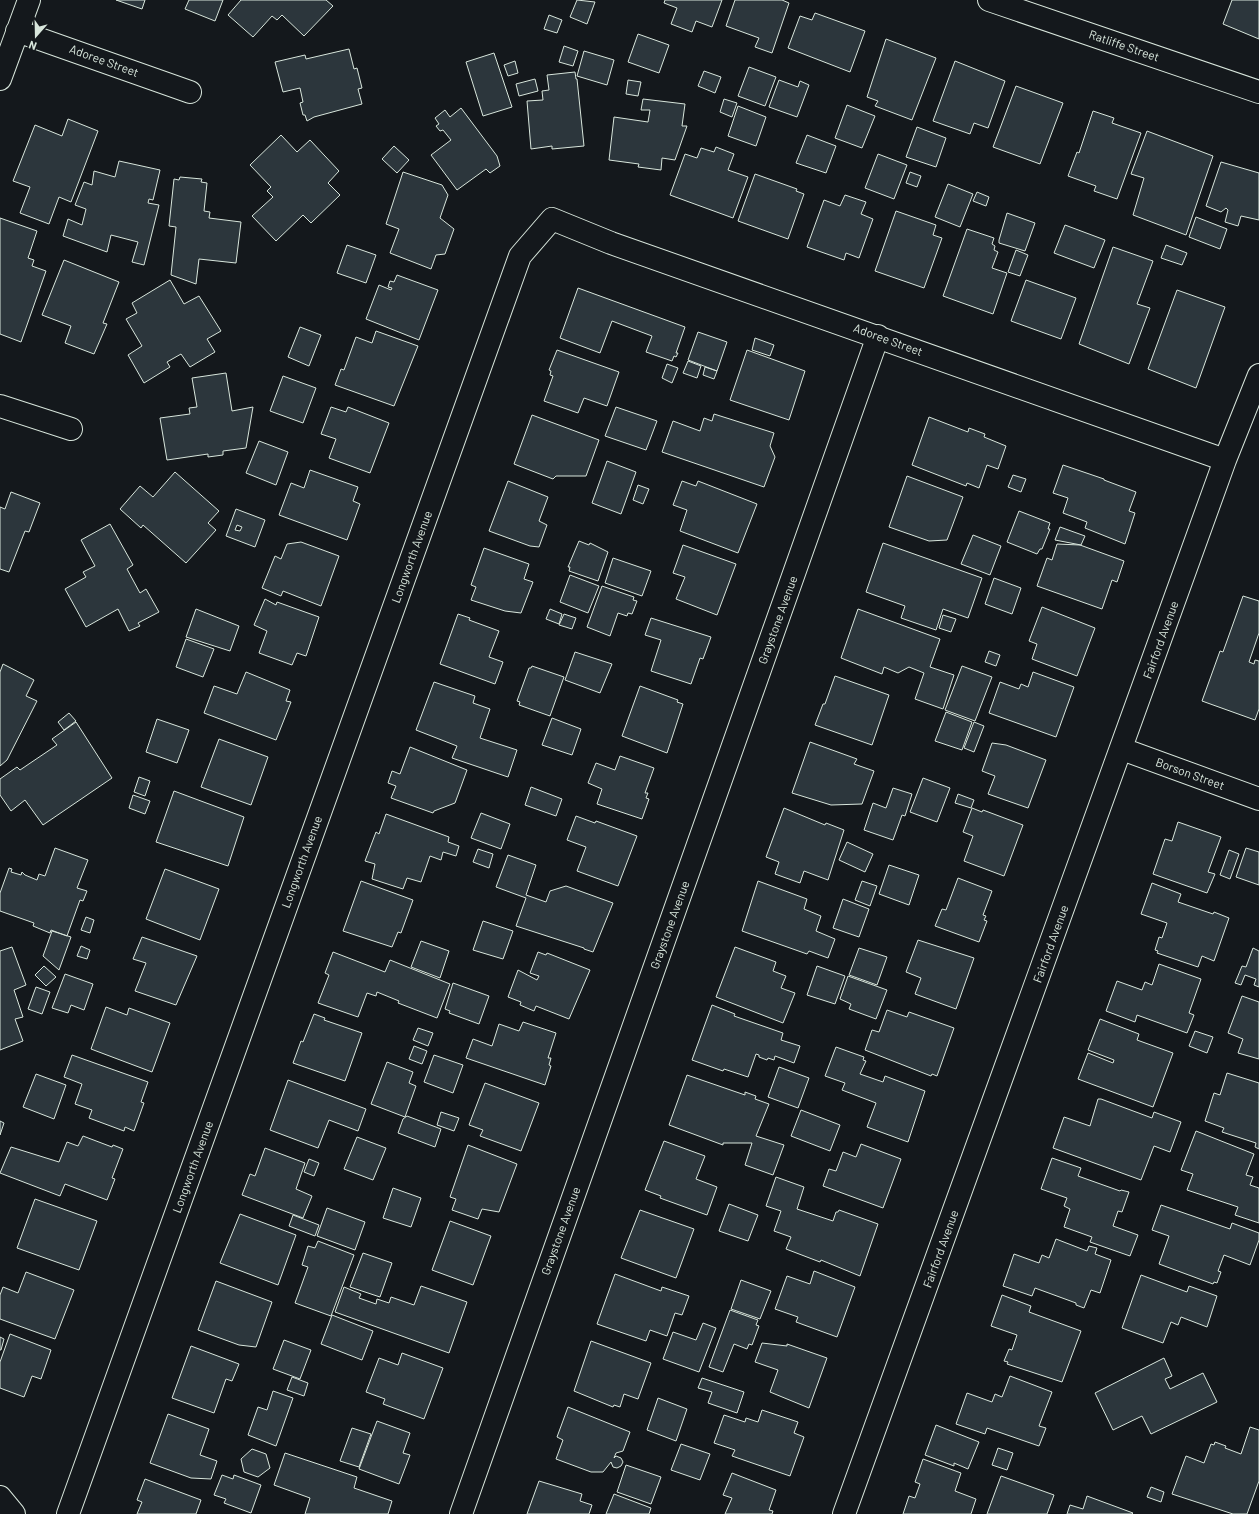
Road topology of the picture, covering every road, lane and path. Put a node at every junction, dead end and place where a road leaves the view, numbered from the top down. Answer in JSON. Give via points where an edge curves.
{"nodes":[{"id":1,"x":29,"y":0,"type":"edge"},
{"id":2,"x":989,"y":0,"type":"edge"},
{"id":3,"x":17,"y":31,"type":"junction"},
{"id":4,"x":0,"y":79,"type":"edge"},
{"id":5,"x":190,"y":92,"type":"dead end"},
{"id":6,"x":1259,"y":92,"type":"edge"},
{"id":7,"x":552,"y":219,"type":"joint"},
{"id":8,"x":878,"y":336,"type":"junction"},
{"id":9,"x":1259,"y":375,"type":"edge"},
{"id":10,"x":0,"y":406,"type":"edge"},
{"id":11,"x":71,"y":429,"type":"dead end"},
{"id":12,"x":1225,"y":460,"type":"junction"},
{"id":13,"x":1122,"y":749,"type":"junction"},
{"id":14,"x":1259,"y":799,"type":"edge"},
{"id":15,"x":0,"y":1497,"type":"edge"},
{"id":16,"x":14,"y":1514,"type":"edge"},
{"id":17,"x":68,"y":1514,"type":"edge"},
{"id":18,"x":461,"y":1514,"type":"edge"},
{"id":19,"x":844,"y":1514,"type":"edge"}],
"edges":[{"from":1,"to":3,"type":"street"},
{"from":2,"to":6,"type":"street","name":"Ratliffe Street"},
{"from":3,"to":4,"type":"street"},
{"from":3,"to":5,"type":"street","name":"Adoree Street"},
{"from":7,"to":8,"type":"street","name":"Adoree Street","via":[[611,243]]},
{"from":7,"to":17,"type":"street","name":"Longworth Avenue","via":[[520,256]]},
{"from":8,"to":12,"type":"street","name":"Adoree Street"},
{"from":8,"to":18,"type":"street","name":"Graystone Avenue"},
{"from":9,"to":12,"type":"street","name":"Fairford Avenue"},
{"from":10,"to":11,"type":"street"},
{"from":12,"to":13,"type":"street","name":"Fairford Avenue"},
{"from":13,"to":14,"type":"street","name":"Borson Street"},
{"from":13,"to":19,"type":"street","name":"Fairford Avenue"},
{"from":15,"to":16,"type":"street"}]}
